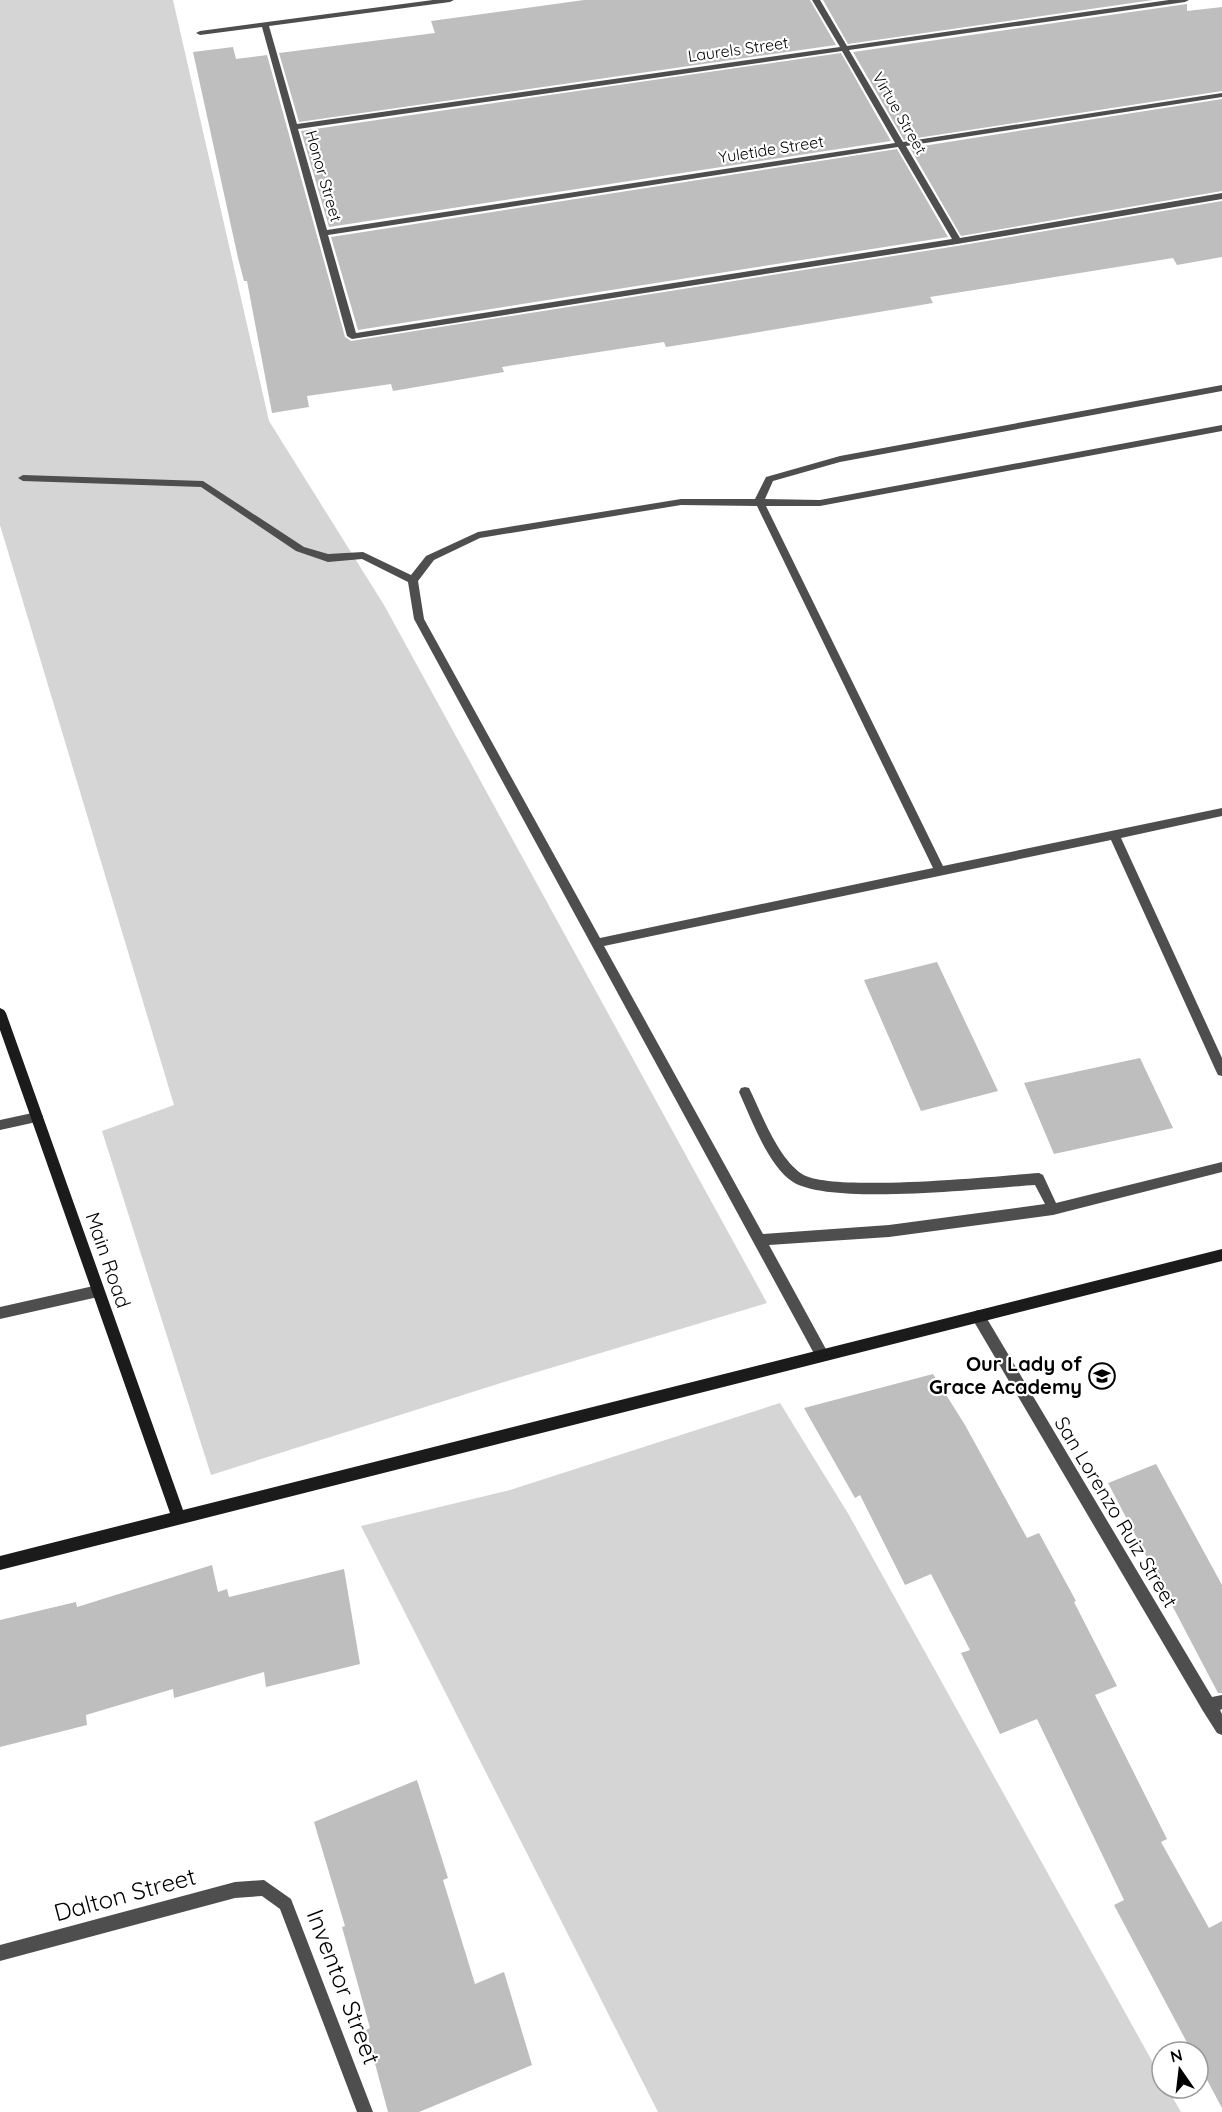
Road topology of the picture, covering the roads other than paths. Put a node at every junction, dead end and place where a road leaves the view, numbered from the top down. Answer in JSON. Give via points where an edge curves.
{"nodes":[{"id":1,"x":450,"y":0,"type":"edge"},
{"id":2,"x":816,"y":0,"type":"edge"},
{"id":3,"x":1185,"y":0,"type":"edge"},
{"id":4,"x":388,"y":4,"type":"edge"},
{"id":5,"x":265,"y":25,"type":"junction"},
{"id":6,"x":200,"y":33,"type":"dead end"},
{"id":7,"x":845,"y":49,"type":"junction"},
{"id":8,"x":1222,"y":95,"type":"edge"},
{"id":9,"x":295,"y":127,"type":"junction"},
{"id":10,"x":901,"y":144,"type":"junction"},
{"id":11,"x":1222,"y":196,"type":"edge"},
{"id":12,"x":324,"y":233,"type":"junction"},
{"id":13,"x":957,"y":241,"type":"junction"},
{"id":14,"x":1222,"y":388,"type":"edge"},
{"id":15,"x":1222,"y":428,"type":"edge"},
{"id":16,"x":23,"y":478,"type":"dead end"},
{"id":17,"x":759,"y":501,"type":"junction"},
{"id":18,"x":413,"y":580,"type":"junction"},
{"id":19,"x":1222,"y":812,"type":"edge"},
{"id":20,"x":1113,"y":835,"type":"junction"},
{"id":21,"x":940,"y":871,"type":"junction"},
{"id":22,"x":597,"y":943,"type":"junction"},
{"id":23,"x":0,"y":1013,"type":"edge"},
{"id":24,"x":1222,"y":1071,"type":"edge"},
{"id":25,"x":745,"y":1092,"type":"dead end"},
{"id":26,"x":37,"y":1117,"type":"junction"},
{"id":27,"x":0,"y":1125,"type":"edge"},
{"id":28,"x":1222,"y":1167,"type":"edge"},
{"id":29,"x":1053,"y":1209,"type":"junction"},
{"id":30,"x":761,"y":1240,"type":"junction"},
{"id":31,"x":1222,"y":1255,"type":"edge"},
{"id":32,"x":98,"y":1291,"type":"junction"},
{"id":33,"x":0,"y":1313,"type":"edge"},
{"id":34,"x":978,"y":1316,"type":"junction"},
{"id":35,"x":822,"y":1355,"type":"junction"},
{"id":36,"x":179,"y":1519,"type":"junction"},
{"id":37,"x":0,"y":1563,"type":"edge"},
{"id":38,"x":1215,"y":1704,"type":"edge"},
{"id":39,"x":1222,"y":1728,"type":"edge"},
{"id":40,"x":264,"y":1888,"type":"joint"},
{"id":41,"x":0,"y":1953,"type":"edge"},
{"id":42,"x":365,"y":2112,"type":"edge"}],
"edges":[{"from":1,"to":4,"type":"street"},
{"from":2,"to":7,"type":"street","name":"Virtue Street"},
{"from":3,"to":7,"type":"street","name":"Laurels Street"},
{"from":4,"to":5,"type":"street"},
{"from":5,"to":6,"type":"street"},
{"from":5,"to":9,"type":"street","name":"Honor Street"},
{"from":7,"to":9,"type":"street","name":"Laurels Street"},
{"from":7,"to":10,"type":"street","name":"Virtue Street"},
{"from":8,"to":10,"type":"street","name":"Yuletide Street"},
{"from":9,"to":12,"type":"street","name":"Honor Street"},
{"from":10,"to":12,"type":"street","name":"Yuletide Street"},
{"from":10,"to":13,"type":"street","name":"Virtue Street"},
{"from":11,"to":13,"type":"street"},
{"from":12,"to":13,"type":"street","name":"Honor Street","via":[[352,336]]},
{"from":14,"to":17,"type":"street","via":[[840,459],[769,479]]},
{"from":15,"to":17,"type":"street","via":[[820,503]]},
{"from":16,"to":18,"type":"street","via":[[203,484],[300,549],[328,558],[363,555]]},
{"from":17,"to":18,"type":"street","via":[[681,502],[478,535],[430,558]]},
{"from":17,"to":21,"type":"street"},
{"from":18,"to":22,"type":"street","via":[[419,619]]},
{"from":19,"to":20,"type":"street"},
{"from":20,"to":21,"type":"street"},
{"from":20,"to":24,"type":"street"},
{"from":21,"to":22,"type":"street"},
{"from":22,"to":30,"type":"street"},
{"from":23,"to":26,"type":"street","name":"Main Road"},
{"from":25,"to":29,"type":"street","via":[[778,1153],[799,1179],[851,1189],[1039,1179]]},
{"from":26,"to":27,"type":"street"},
{"from":26,"to":32,"type":"street","name":"Main Road"},
{"from":28,"to":29,"type":"street"},
{"from":29,"to":30,"type":"street","via":[[889,1231]]},
{"from":30,"to":35,"type":"street"},
{"from":31,"to":34,"type":"street"},
{"from":32,"to":33,"type":"street"},
{"from":32,"to":36,"type":"street","name":"Main Road"},
{"from":34,"to":35,"type":"street"},
{"from":34,"to":38,"type":"street","name":"San Lorenzo Ruiz Street"},
{"from":35,"to":36,"type":"street"},
{"from":36,"to":37,"type":"street"},
{"from":38,"to":39,"type":"street","name":"San Lorenzo Ruiz Street"},
{"from":40,"to":41,"type":"street","name":"Dalton Street","via":[[236,1890]]},
{"from":40,"to":42,"type":"street","name":"Inventor Street","via":[[286,1904]]}]}
